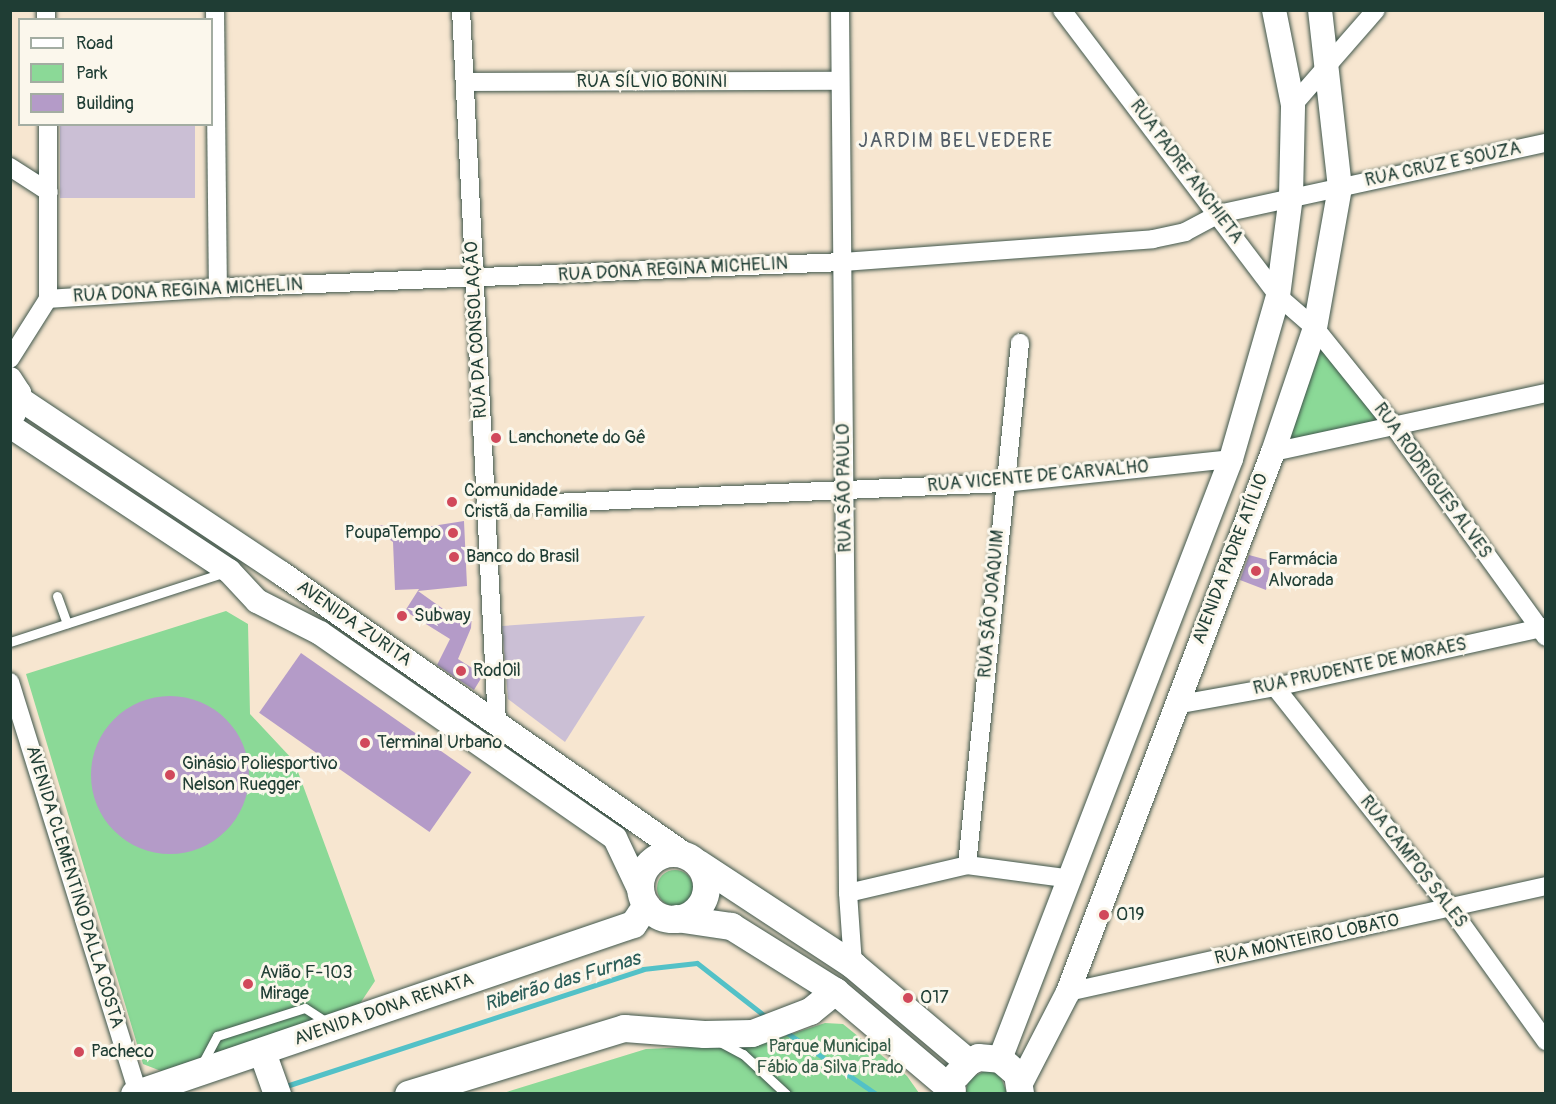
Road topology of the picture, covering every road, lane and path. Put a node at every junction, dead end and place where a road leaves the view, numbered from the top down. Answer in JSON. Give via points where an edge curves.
{"nodes":[{"id":1,"x":215,"y":10,"type":"edge"},
{"id":2,"x":461,"y":10,"type":"edge"},
{"id":3,"x":840,"y":10,"type":"edge"},
{"id":4,"x":1062,"y":10,"type":"edge"},
{"id":5,"x":1274,"y":10,"type":"edge"},
{"id":6,"x":1320,"y":10,"type":"edge"},
{"id":7,"x":1376,"y":10,"type":"edge"},
{"id":8,"x":1325,"y":70,"type":"junction"},
{"id":9,"x":840,"y":81,"type":"junction"},
{"id":10,"x":465,"y":82,"type":"junction"},
{"id":11,"x":1293,"y":105,"type":"junction"},
{"id":12,"x":48,"y":126,"type":"edge"},
{"id":13,"x":1545,"y":143,"type":"edge"},
{"id":14,"x":10,"y":167,"type":"edge"},
{"id":15,"x":1340,"y":188,"type":"junction"},
{"id":16,"x":49,"y":192,"type":"junction"},
{"id":17,"x":1291,"y":196,"type":"junction"},
{"id":18,"x":1219,"y":213,"type":"junction"},
{"id":19,"x":843,"y":262,"type":"junction"},
{"id":20,"x":475,"y":280,"type":"junction"},
{"id":21,"x":218,"y":288,"type":"junction"},
{"id":22,"x":1278,"y":296,"type":"junction"},
{"id":23,"x":48,"y":298,"type":"junction"},
{"id":24,"x":1315,"y":328,"type":"junction"},
{"id":25,"x":1020,"y":343,"type":"dead end"},
{"id":26,"x":10,"y":359,"type":"edge"},
{"id":27,"x":1545,"y":393,"type":"edge"},
{"id":28,"x":14,"y":398,"type":"edge"},
{"id":29,"x":1393,"y":425,"type":"junction"},
{"id":30,"x":10,"y":426,"type":"edge"},
{"id":31,"x":1273,"y":452,"type":"junction"},
{"id":32,"x":1231,"y":459,"type":"junction"},
{"id":33,"x":1003,"y":483,"type":"junction"},
{"id":34,"x":845,"y":489,"type":"junction"},
{"id":35,"x":485,"y":506,"type":"junction"},
{"id":36,"x":229,"y":571,"type":"junction"},
{"id":37,"x":281,"y":573,"type":"junction"},
{"id":38,"x":57,"y":596,"type":"dead end"},
{"id":39,"x":257,"y":602,"type":"junction"},
{"id":40,"x":67,"y":623,"type":"junction"},
{"id":41,"x":1543,"y":630,"type":"edge"},
{"id":42,"x":10,"y":642,"type":"edge"},
{"id":43,"x":10,"y":682,"type":"edge"},
{"id":44,"x":1275,"y":687,"type":"junction"},
{"id":45,"x":1175,"y":705,"type":"junction"},
{"id":46,"x":497,"y":722,"type":"junction"},
{"id":47,"x":691,"y":859,"type":"junction"},
{"id":48,"x":967,"y":865,"type":"junction"},
{"id":49,"x":1072,"y":879,"type":"junction"},
{"id":50,"x":1545,"y":886,"type":"edge"},
{"id":51,"x":848,"y":893,"type":"junction"},
{"id":52,"x":640,"y":907,"type":"junction"},
{"id":53,"x":1451,"y":909,"type":"junction"},
{"id":54,"x":676,"y":918,"type":"junction"},
{"id":55,"x":853,"y":965,"type":"junction"},
{"id":56,"x":835,"y":991,"type":"junction"},
{"id":57,"x":1068,"y":992,"type":"junction"},
{"id":58,"x":1024,"y":997,"type":"junction"},
{"id":59,"x":335,"y":1027,"type":"junction"},
{"id":60,"x":704,"y":1034,"type":"junction"},
{"id":61,"x":1545,"y":1041,"type":"edge"},
{"id":62,"x":1000,"y":1059,"type":"junction"},
{"id":63,"x":968,"y":1062,"type":"junction"},
{"id":64,"x":269,"y":1071,"type":"edge"},
{"id":65,"x":198,"y":1073,"type":"junction"},
{"id":66,"x":1020,"y":1089,"type":"edge"},
{"id":67,"x":952,"y":1092,"type":"edge"},
{"id":68,"x":136,"y":1093,"type":"edge"},
{"id":69,"x":408,"y":1094,"type":"edge"},
{"id":70,"x":786,"y":1094,"type":"edge"}],
"edges":[{"from":1,"to":21,"type":"street"},
{"from":2,"to":10,"type":"street","name":"RUA DA CONSOLAÇÃO"},
{"from":3,"to":9,"type":"street","name":"RUA SÃO PAULO"},
{"from":4,"to":18,"type":"street","name":"RUA PADRE ANCHIETA"},
{"from":5,"to":11,"type":"street","name":"AVENIDA PADRE ATÍLIO"},
{"from":6,"to":8,"type":"street","name":"AVENIDA PADRE ATÍLIO"},
{"from":7,"to":8,"type":"street"},
{"from":8,"to":11,"type":"street"},
{"from":8,"to":15,"type":"street","name":"AVENIDA PADRE ATÍLIO"},
{"from":9,"to":10,"type":"street","name":"RUA SÍLVIO BONINI"},
{"from":9,"to":19,"type":"street","name":"RUA SÃO PAULO"},
{"from":10,"to":20,"type":"street","name":"RUA DA CONSOLAÇÃO"},
{"from":11,"to":17,"type":"street","name":"AVENIDA PADRE ATÍLIO"},
{"from":12,"to":16,"type":"street"},
{"from":13,"to":15,"type":"street","name":"RUA CRUZ E SOUZA"},
{"from":14,"to":16,"type":"street"},
{"from":15,"to":17,"type":"street","name":"RUA CRUZ E SOUZA"},
{"from":15,"to":24,"type":"street","name":"AVENIDA PADRE ATÍLIO"},
{"from":16,"to":23,"type":"street"},
{"from":17,"to":18,"type":"street","name":"RUA DONA REGINA MICHELIN"},
{"from":17,"to":22,"type":"street","name":"AVENIDA PADRE ATÍLIO"},
{"from":18,"to":19,"type":"street","name":"RUA DONA REGINA MICHELIN","via":[[1185,232],[1153,239]]},
{"from":18,"to":22,"type":"street","name":"RUA PADRE ANCHIETA"},
{"from":19,"to":20,"type":"street","name":"RUA DONA REGINA MICHELIN"},
{"from":19,"to":34,"type":"street","name":"RUA SÃO PAULO"},
{"from":20,"to":21,"type":"street","name":"RUA DONA REGINA MICHELIN"},
{"from":20,"to":35,"type":"street","name":"RUA DA CONSOLAÇÃO"},
{"from":21,"to":23,"type":"street","name":"RUA DONA REGINA MICHELIN"},
{"from":22,"to":24,"type":"street","name":"RUA PADRE ANCHIETA"},
{"from":22,"to":32,"type":"street","name":"AVENIDA PADRE ATÍLIO"},
{"from":23,"to":26,"type":"street"},
{"from":24,"to":29,"type":"street","name":"RUA RODRIGUES ALVES"},
{"from":24,"to":31,"type":"street","name":"AVENIDA PADRE ATÍLIO"},
{"from":25,"to":33,"type":"street","name":"RUA SÃO JOAQUIM"},
{"from":27,"to":29,"type":"street"},
{"from":28,"to":37,"type":"street","name":"AVENIDA ZURITA"},
{"from":29,"to":31,"type":"street"},
{"from":29,"to":41,"type":"street","name":"RUA RODRIGUES ALVES"},
{"from":30,"to":36,"type":"street","name":"AVENIDA ZURITA"},
{"from":31,"to":45,"type":"street","name":"AVENIDA PADRE ATÍLIO"},
{"from":32,"to":33,"type":"street","name":"RUA VICENTE DE CARVALHO"},
{"from":32,"to":49,"type":"street","name":"AVENIDA PADRE ATÍLIO"},
{"from":33,"to":34,"type":"street","name":"RUA VICENTE DE CARVALHO"},
{"from":33,"to":48,"type":"street","name":"RUA SÃO JOAQUIM"},
{"from":34,"to":35,"type":"street","name":"RUA VICENTE DE CARVALHO"},
{"from":34,"to":51,"type":"street","name":"RUA SÃO PAULO"},
{"from":35,"to":46,"type":"street","name":"RUA DA CONSOLAÇÃO"},
{"from":36,"to":39,"type":"street","name":"AVENIDA ZURITA"},
{"from":36,"to":40,"type":"lane"},
{"from":37,"to":39,"type":"street"},
{"from":37,"to":46,"type":"street","name":"AVENIDA ZURITA"},
{"from":38,"to":40,"type":"lane"},
{"from":39,"to":52,"type":"street","name":"AVENIDA ZURITA","via":[[320,633],[615,838]]},
{"from":40,"to":42,"type":"lane"},
{"from":41,"to":44,"type":"street","name":"RUA PRUDENTE DE MORAES"},
{"from":43,"to":68,"type":"street","name":"AVENIDA CLEMENTINO DALLA COSTA"},
{"from":44,"to":45,"type":"street","name":"RUA PRUDENTE DE MORAES"},
{"from":44,"to":53,"type":"street","name":"RUA CAMPOS SALES"},
{"from":45,"to":57,"type":"street","name":"AVENIDA PADRE ATÍLIO"},
{"from":46,"to":47,"type":"street","name":"AVENIDA ZURITA"},
{"from":47,"to":52,"type":"main road","via":[[662,855],[652,860],[644,869]]},
{"from":47,"to":54,"type":"main road","via":[[706,882],[706,892],[695,910]]},
{"from":47,"to":55,"type":"main road"},
{"from":48,"to":49,"type":"street"},
{"from":48,"to":51,"type":"street"},
{"from":49,"to":58,"type":"street","name":"AVENIDA PADRE ATÍLIO"},
{"from":50,"to":53,"type":"street","name":"RUA MONTEIRO LOBATO"},
{"from":51,"to":55,"type":"street","name":"RUA SÃO PAULO"},
{"from":52,"to":54,"type":"main road","via":[[659,916]]},
{"from":52,"to":59,"type":"main road","name":"AVENIDA DONA RENATA"},
{"from":53,"to":57,"type":"street","name":"RUA MONTEIRO LOBATO"},
{"from":53,"to":61,"type":"street","name":"RUA CAMPOS SALES"},
{"from":54,"to":56,"type":"main road","via":[[731,926]]},
{"from":55,"to":63,"type":"main road"},
{"from":56,"to":60,"type":"main road","via":[[810,1011],[752,1033]]},
{"from":56,"to":67,"type":"main road"},
{"from":57,"to":58,"type":"street"},
{"from":57,"to":66,"type":"street","name":"AVENIDA PADRE ATÍLIO"},
{"from":58,"to":62,"type":"street","name":"AVENIDA PADRE ATÍLIO"},
{"from":59,"to":64,"type":"main road","name":"AVENIDA DONA RENATA"},
{"from":59,"to":65,"type":"lane","via":[[305,1008],[217,1036]]},
{"from":60,"to":69,"type":"main road","via":[[624,1028]]},
{"from":60,"to":70,"type":"lane","via":[[743,1054]]},
{"from":62,"to":63,"type":"main road","via":[[989,1056]]},
{"from":62,"to":66,"type":"main road","via":[[1017,1074]]},
{"from":63,"to":67,"type":"main road","via":[[954,1079]]},
{"from":64,"to":65,"type":"main road","name":"AVENIDA DONA RENATA"},
{"from":65,"to":68,"type":"main road","name":"AVENIDA DONA RENATA"}]}
